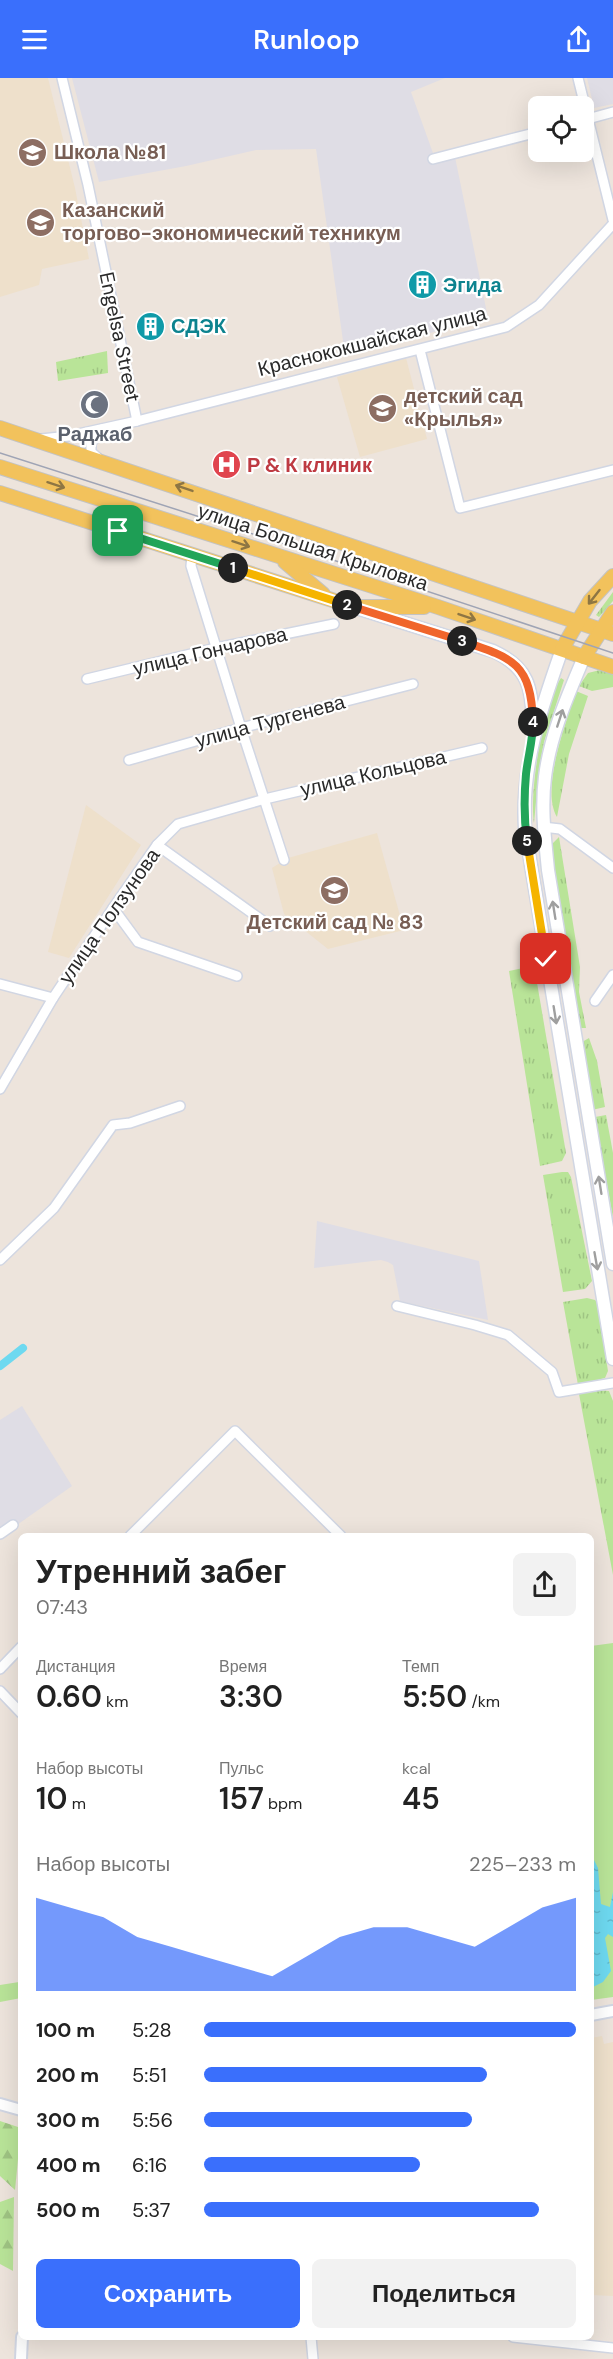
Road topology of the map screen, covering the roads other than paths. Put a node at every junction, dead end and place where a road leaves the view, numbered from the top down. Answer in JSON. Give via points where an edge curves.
{"nodes":[{"id":1,"x":62,"y":78,"type":"edge"},
{"id":2,"x":578,"y":78,"type":"edge"},
{"id":3,"x":581,"y":96,"type":"edge"},
{"id":4,"x":613,"y":112,"type":"edge"},
{"id":5,"x":594,"y":118,"type":"edge"},
{"id":6,"x":528,"y":135,"type":"edge"},
{"id":7,"x":594,"y":150,"type":"edge"},
{"id":8,"x":433,"y":159,"type":"dead end"},
{"id":9,"x":613,"y":220,"type":"edge"},
{"id":10,"x":613,"y":224,"type":"edge"},
{"id":11,"x":420,"y":350,"type":"junction"},
{"id":12,"x":137,"y":421,"type":"junction"},
{"id":13,"x":0,"y":428,"type":"edge"},
{"id":14,"x":103,"y":428,"type":"junction"},
{"id":15,"x":33,"y":438,"type":"junction"},
{"id":16,"x":117,"y":466,"type":"junction"},
{"id":17,"x":0,"y":467,"type":"edge"},
{"id":18,"x":613,"y":470,"type":"edge"},
{"id":19,"x":0,"y":493,"type":"edge"},
{"id":20,"x":192,"y":555,"type":"junction"},
{"id":21,"x":280,"y":557,"type":"junction"},
{"id":22,"x":613,"y":576,"type":"edge"},
{"id":23,"x":329,"y":599,"type":"junction"},
{"id":24,"x":438,"y":606,"type":"junction"},
{"id":25,"x":354,"y":607,"type":"junction"},
{"id":26,"x":613,"y":612,"type":"edge"},
{"id":27,"x":578,"y":620,"type":"junction"},
{"id":28,"x":333,"y":624,"type":"dead end"},
{"id":29,"x":607,"y":631,"type":"edge"},
{"id":30,"x":216,"y":648,"type":"junction"},
{"id":31,"x":562,"y":649,"type":"junction"},
{"id":32,"x":584,"y":657,"type":"junction"},
{"id":33,"x":613,"y":667,"type":"edge"},
{"id":34,"x":87,"y":679,"type":"dead end"},
{"id":35,"x":413,"y":684,"type":"dead end"},
{"id":36,"x":241,"y":728,"type":"junction"},
{"id":37,"x":533,"y":734,"type":"junction"},
{"id":38,"x":482,"y":748,"type":"dead end"},
{"id":39,"x":129,"y":760,"type":"dead end"},
{"id":40,"x":265,"y":799,"type":"junction"},
{"id":41,"x":543,"y":827,"type":"junction"},
{"id":42,"x":157,"y":845,"type":"junction"},
{"id":43,"x":285,"y":860,"type":"dead end"},
{"id":44,"x":613,"y":868,"type":"edge"},
{"id":45,"x":113,"y":908,"type":"junction"},
{"id":46,"x":270,"y":926,"type":"dead end"},
{"id":47,"x":613,"y":975,"type":"edge"},
{"id":48,"x":237,"y":976,"type":"dead end"},
{"id":49,"x":0,"y":984,"type":"edge"},
{"id":50,"x":53,"y":998,"type":"junction"},
{"id":51,"x":595,"y":1001,"type":"dead end"},
{"id":52,"x":0,"y":1089,"type":"edge"},
{"id":53,"x":180,"y":1106,"type":"dead end"},
{"id":54,"x":610,"y":1224,"type":"edge"},
{"id":55,"x":0,"y":1260,"type":"edge"},
{"id":56,"x":613,"y":1264,"type":"edge"},
{"id":57,"x":397,"y":1306,"type":"dead end"},
{"id":58,"x":613,"y":1359,"type":"edge"},
{"id":59,"x":613,"y":1383,"type":"edge"},
{"id":60,"x":13,"y":1525,"type":"dead end"},
{"id":61,"x":133,"y":1533,"type":"edge"},
{"id":62,"x":338,"y":1533,"type":"edge"},
{"id":63,"x":0,"y":1534,"type":"edge"},
{"id":64,"x":18,"y":1650,"type":"edge"},
{"id":65,"x":0,"y":1669,"type":"edge"},
{"id":66,"x":0,"y":1691,"type":"edge"},
{"id":67,"x":18,"y":1710,"type":"edge"},
{"id":68,"x":613,"y":2011,"type":"edge"},
{"id":69,"x":594,"y":2014,"type":"edge"},
{"id":70,"x":0,"y":2104,"type":"edge"},
{"id":71,"x":18,"y":2109,"type":"edge"},
{"id":72,"x":22,"y":2340,"type":"edge"},
{"id":73,"x":311,"y":2340,"type":"edge"},
{"id":74,"x":540,"y":2340,"type":"edge"},
{"id":75,"x":613,"y":2348,"type":"edge"},
{"id":76,"x":21,"y":2359,"type":"edge"},
{"id":77,"x":313,"y":2359,"type":"edge"}],
"edges":[{"from":1,"to":12,"type":"street","name":"Engelsa Street"},
{"from":2,"to":3,"type":"street"},
{"from":4,"to":5,"type":"street"},
{"from":6,"to":8,"type":"street"},
{"from":7,"to":9,"type":"street"},
{"from":10,"to":11,"type":"street","name":"Краснококшайская улица","via":[[539,305],[506,327]]},
{"from":11,"to":12,"type":"street","name":"Краснококшайская улица"},
{"from":11,"to":18,"type":"street","via":[[460,508]]},
{"from":12,"to":14,"type":"street","name":"Краснококшайская улица"},
{"from":13,"to":15,"type":"main road","name":"Краснококшайская улица"},
{"from":14,"to":15,"type":"street","name":"Краснококшайская улица","via":[[55,438]]},
{"from":14,"to":16,"type":"street","via":[[92,440],[91,452]]},
{"from":15,"to":16,"type":"main road","name":"улица Большая Крыловка"},
{"from":27,"to":16,"type":"main road","name":"улица Большая Крыловка","one_way":true},
{"from":17,"to":21,"type":"main road","name":"улица Большая Крыловка","one_way":true},
{"from":19,"to":20,"type":"main road"},
{"from":20,"to":23,"type":"main road"},
{"from":20,"to":30,"type":"street","via":[[191,566]]},
{"from":21,"to":23,"type":"main road"},
{"from":21,"to":24,"type":"main road","name":"улица Большая Крыловка"},
{"from":22,"to":27,"type":"main road","one_way":true},
{"from":23,"to":25,"type":"main road"},
{"from":24,"to":25,"type":"main road"},
{"from":24,"to":31,"type":"main road","name":"улица Большая Крыловка","one_way":true},
{"from":25,"to":37,"type":"main road","via":[[509,658],[520,669],[530,690]]},
{"from":26,"to":29,"type":"main road"},
{"from":27,"to":29,"type":"main road","name":"улица Большая Крыловка"},
{"from":27,"to":31,"type":"main road"},
{"from":28,"to":30,"type":"street","name":"улица Гончарова"},
{"from":29,"to":32,"type":"main road"},
{"from":30,"to":34,"type":"street","name":"улица Гончарова"},
{"from":30,"to":36,"type":"street"},
{"from":31,"to":32,"type":"main road","name":"улица Большая Крыловка"},
{"from":31,"to":37,"type":"main road"},
{"from":32,"to":33,"type":"main road","name":"улица Большая Крыловка"},
{"from":41,"to":32,"type":"main road","one_way":true,"via":[[551,745]]},
{"from":35,"to":36,"type":"street","name":"улица Тургенева"},
{"from":36,"to":39,"type":"street","name":"улица Тургенева"},
{"from":36,"to":40,"type":"street"},
{"from":37,"to":58,"type":"main road","one_way":true,"via":[[526,773],[525,829]]},
{"from":38,"to":40,"type":"street","name":"улица Кольцова"},
{"from":40,"to":42,"type":"street","name":"улица Ползунова","via":[[178,824]]},
{"from":40,"to":43,"type":"street"},
{"from":41,"to":44,"type":"street","via":[[560,829]]},
{"from":54,"to":41,"type":"main road","one_way":true},
{"from":42,"to":45,"type":"street","name":"улица Ползунова"},
{"from":42,"to":46,"type":"street"},
{"from":45,"to":48,"type":"street","via":[[138,942]]},
{"from":45,"to":50,"type":"street","name":"улица Ползунова"},
{"from":47,"to":51,"type":"street"},
{"from":49,"to":50,"type":"street"},
{"from":50,"to":52,"type":"street","name":"улица Ползунова"},
{"from":53,"to":55,"type":"street","via":[[113,1125],[54,1208]]},
{"from":54,"to":56,"type":"main road"},
{"from":57,"to":59,"type":"street","via":[[508,1335],[552,1372],[559,1392]]},
{"from":60,"to":63,"type":"street"},
{"from":61,"to":62,"type":"street","via":[[235,1431]]},
{"from":64,"to":65,"type":"street"},
{"from":66,"to":67,"type":"street"},
{"from":68,"to":69,"type":"street"},
{"from":70,"to":71,"type":"street"},
{"from":72,"to":76,"type":"street"},
{"from":73,"to":77,"type":"street"},
{"from":74,"to":75,"type":"street"}]}
